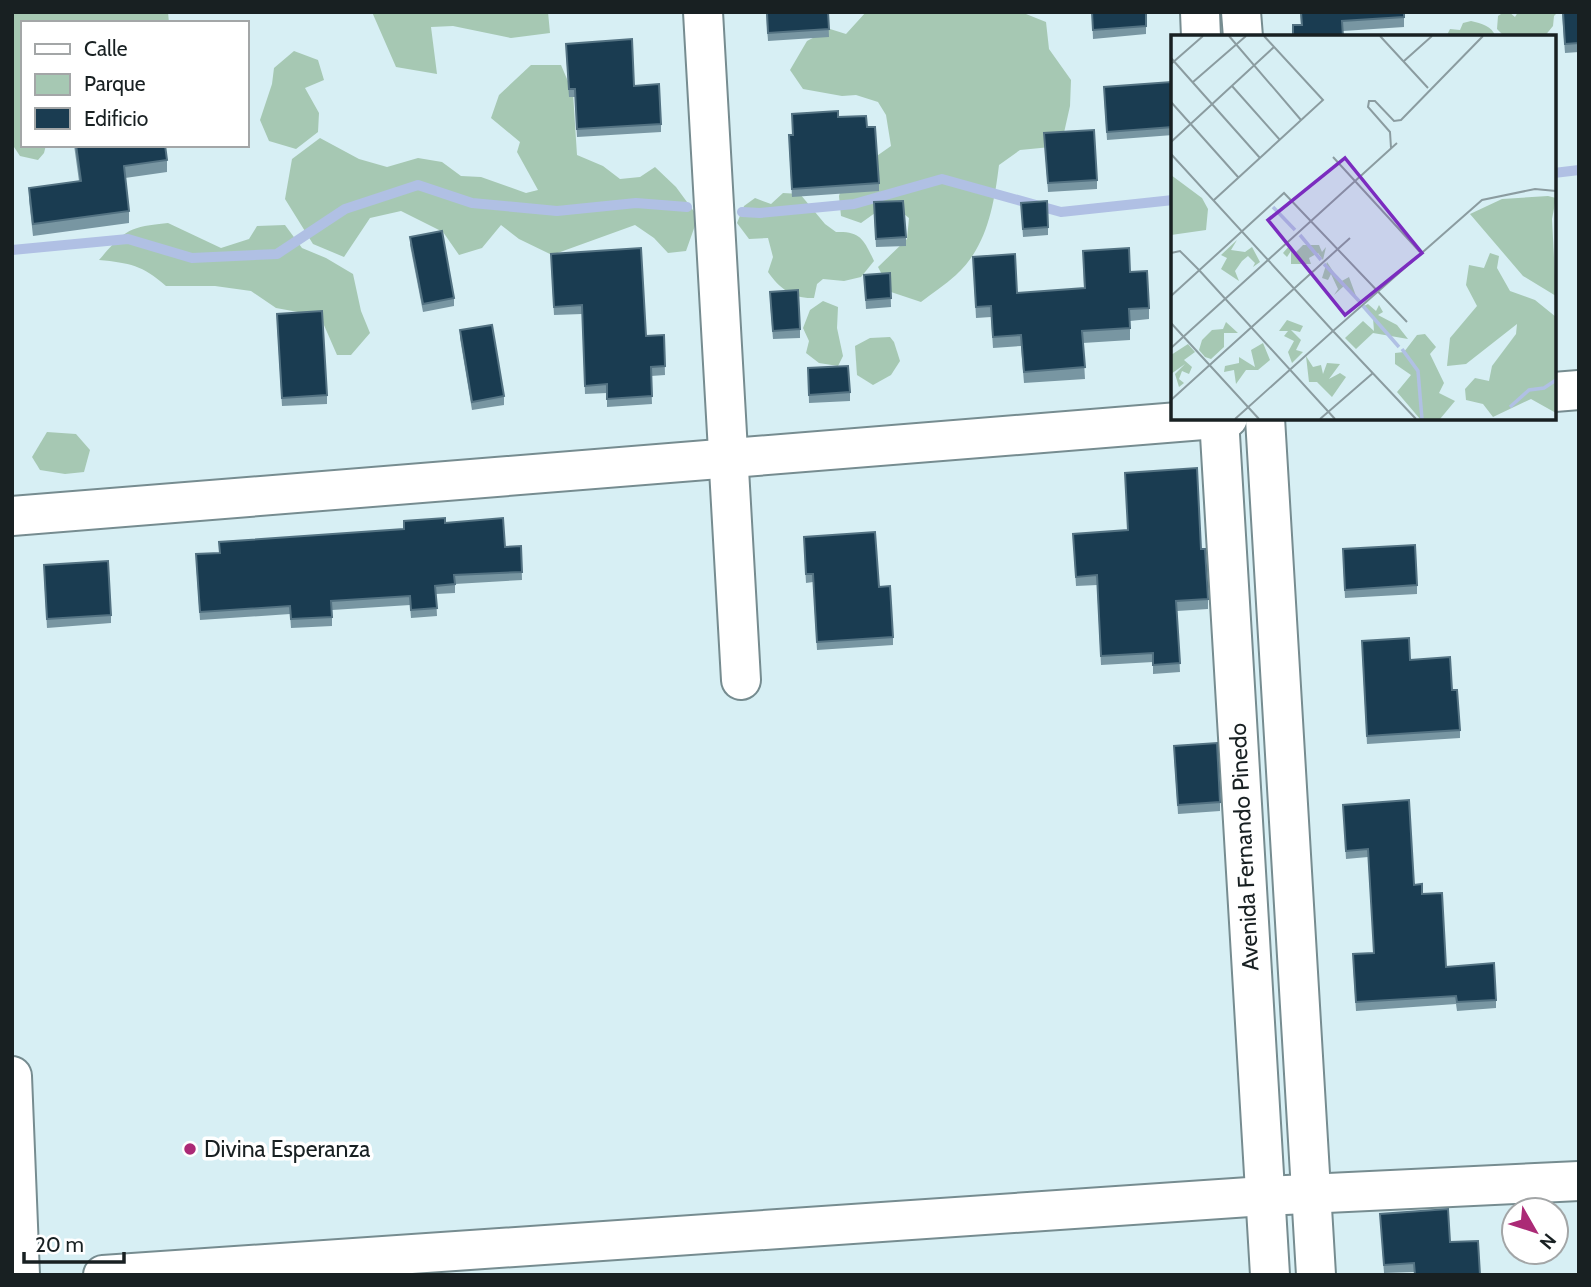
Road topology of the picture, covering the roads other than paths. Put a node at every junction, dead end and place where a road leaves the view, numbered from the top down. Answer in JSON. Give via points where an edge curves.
{"nodes":[{"id":1,"x":703,"y":12,"type":"edge"},
{"id":2,"x":1200,"y":12,"type":"edge"},
{"id":3,"x":1241,"y":12,"type":"edge"},
{"id":4,"x":1201,"y":35,"type":"edge"},
{"id":5,"x":1243,"y":35,"type":"edge"},
{"id":6,"x":1579,"y":390,"type":"edge"},
{"id":7,"x":1556,"y":392,"type":"edge"},
{"id":8,"x":1206,"y":420,"type":"edge"},
{"id":9,"x":1219,"y":420,"type":"edge"},
{"id":10,"x":1265,"y":420,"type":"edge"},
{"id":11,"x":729,"y":458,"type":"junction"},
{"id":12,"x":12,"y":516,"type":"edge"},
{"id":13,"x":741,"y":680,"type":"dead end"},
{"id":14,"x":12,"y":1076,"type":"edge"},
{"id":15,"x":1579,"y":1181,"type":"edge"},
{"id":16,"x":1312,"y":1193,"type":"junction"},
{"id":17,"x":1264,"y":1196,"type":"junction"},
{"id":18,"x":20,"y":1275,"type":"edge"},
{"id":19,"x":103,"y":1275,"type":"edge"},
{"id":20,"x":1270,"y":1275,"type":"edge"},
{"id":21,"x":1316,"y":1275,"type":"edge"}],
"edges":[{"from":1,"to":11,"type":"street"},
{"from":2,"to":4,"type":"street"},
{"from":3,"to":5,"type":"street"},
{"from":6,"to":7,"type":"street"},
{"from":8,"to":11,"type":"street"},
{"from":9,"to":17,"type":"street","name":"Avenida Fernando Pinedo"},
{"from":10,"to":16,"type":"street","name":"Avenida Fernando Pinedo"},
{"from":11,"to":12,"type":"street"},
{"from":11,"to":13,"type":"street"},
{"from":14,"to":18,"type":"street"},
{"from":15,"to":16,"type":"street"},
{"from":16,"to":17,"type":"street"},
{"from":16,"to":21,"type":"street","name":"Avenida Fernando Pinedo"},
{"from":17,"to":19,"type":"street"},
{"from":17,"to":20,"type":"street","name":"Avenida Fernando Pinedo"}]}
